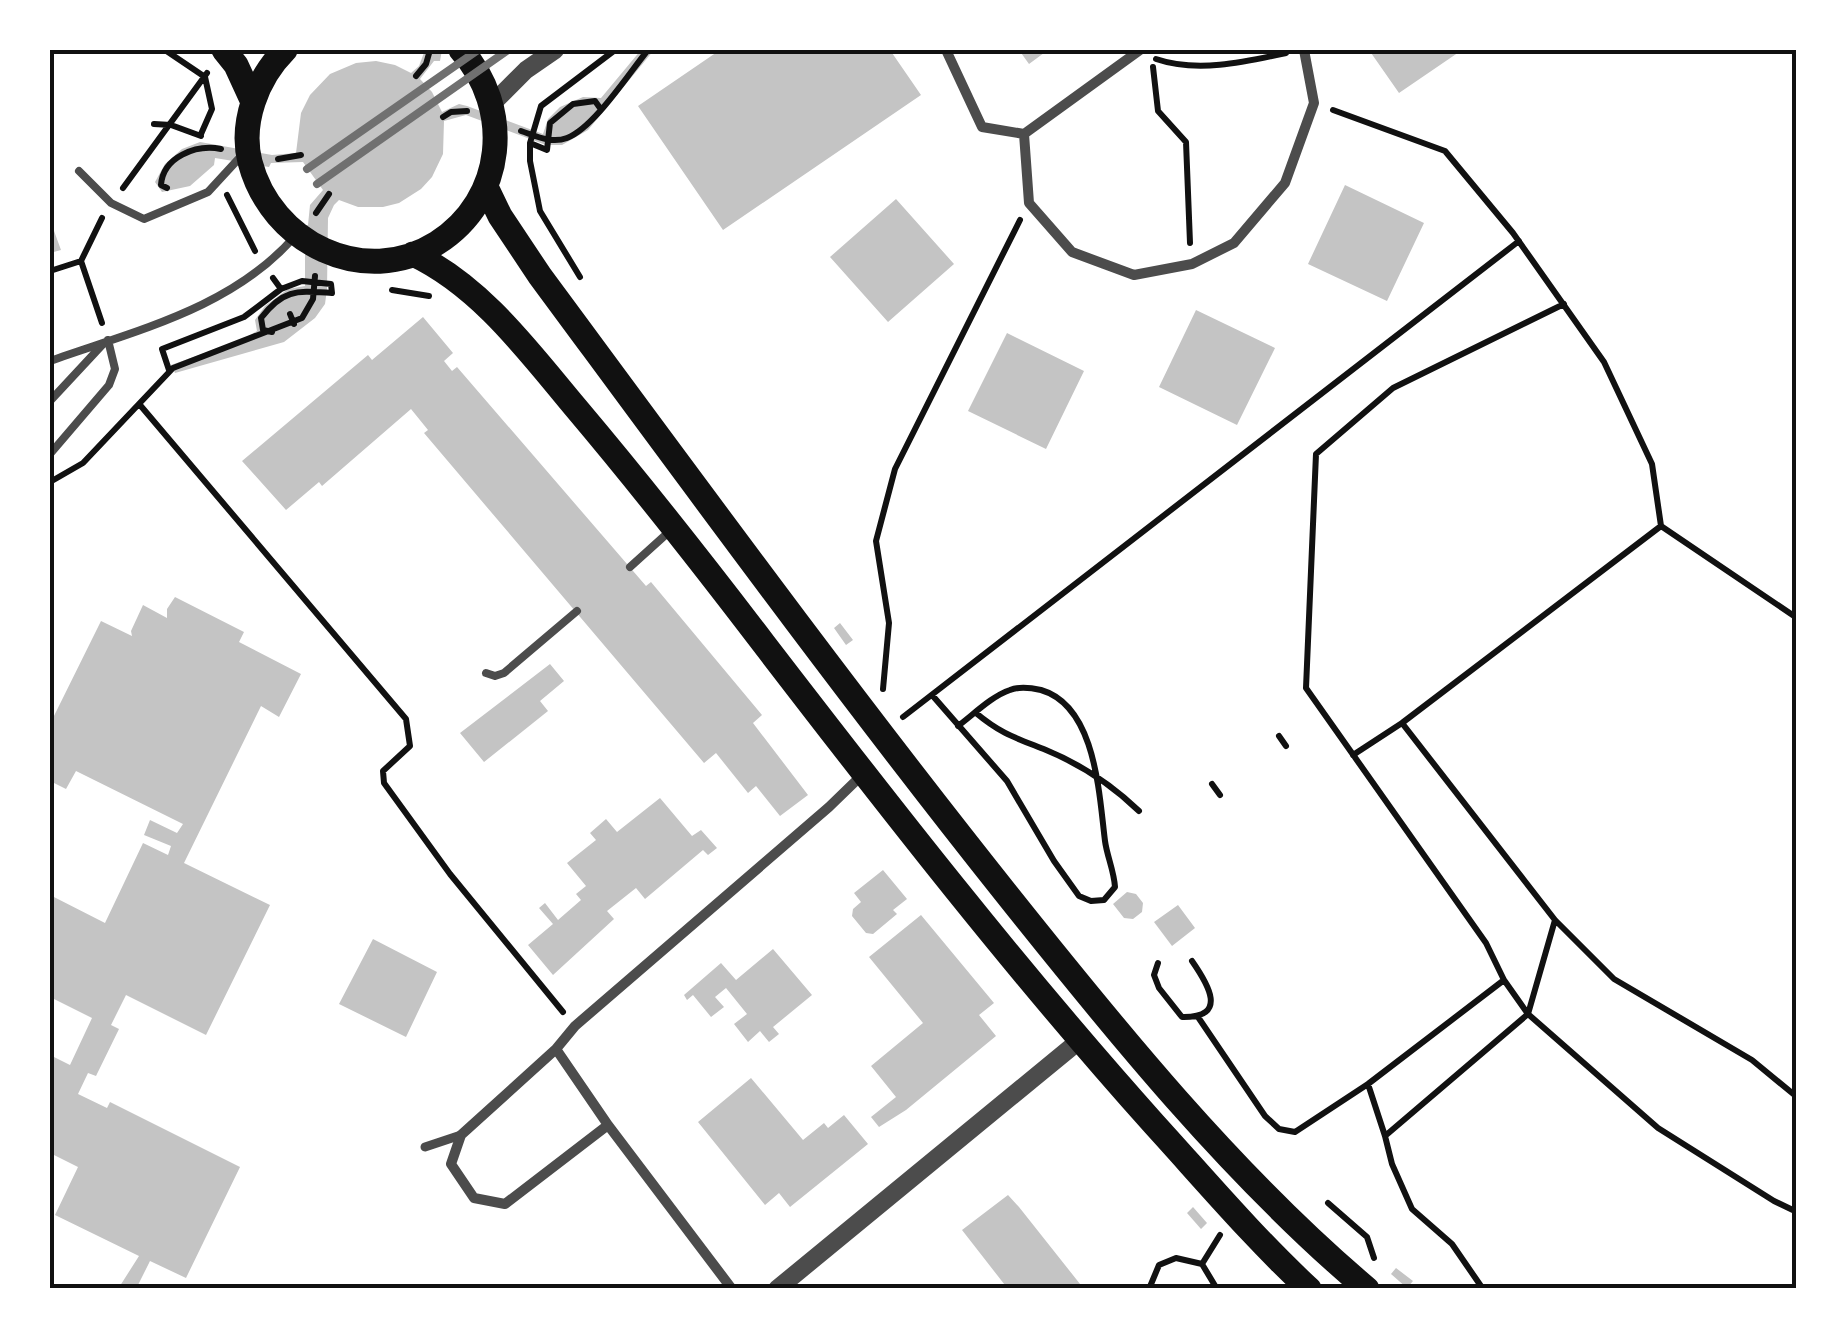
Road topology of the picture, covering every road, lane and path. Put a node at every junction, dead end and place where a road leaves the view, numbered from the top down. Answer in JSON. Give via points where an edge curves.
{"nodes":[{"id":1,"x":164,"y":50,"type":"edge"},
{"id":2,"x":285,"y":50,"type":"edge"},
{"id":3,"x":430,"y":50,"type":"edge"},
{"id":4,"x":461,"y":50,"type":"edge"},
{"id":5,"x":554,"y":50,"type":"edge"},
{"id":6,"x":615,"y":50,"type":"edge"},
{"id":7,"x":648,"y":50,"type":"edge"},
{"id":8,"x":946,"y":50,"type":"edge"},
{"id":9,"x":1301,"y":50,"type":"edge"},
{"id":10,"x":1147,"y":52,"type":"edge"},
{"id":11,"x":218,"y":57,"type":"edge"},
{"id":12,"x":416,"y":76,"type":"dead end"},
{"id":13,"x":205,"y":77,"type":"junction"},
{"id":14,"x":554,"y":94,"type":"junction"},
{"id":15,"x":253,"y":102,"type":"junction"},
{"id":16,"x":1314,"y":102,"type":"junction"},
{"id":17,"x":492,"y":104,"type":"junction"},
{"id":18,"x":562,"y":106,"type":"dead end"},
{"id":19,"x":154,"y":124,"type":"dead end"},
{"id":20,"x":171,"y":125,"type":"junction"},
{"id":21,"x":1024,"y":134,"type":"junction"},
{"id":22,"x":248,"y":146,"type":"junction"},
{"id":23,"x":79,"y":171,"type":"dead end"},
{"id":24,"x":486,"y":187,"type":"junction"},
{"id":25,"x":111,"y":203,"type":"junction"},
{"id":26,"x":1029,"y":203,"type":"junction"},
{"id":27,"x":296,"y":236,"type":"junction"},
{"id":28,"x":1519,"y":241,"type":"junction"},
{"id":29,"x":413,"y":254,"type":"junction"},
{"id":30,"x":81,"y":260,"type":"junction"},
{"id":31,"x":1192,"y":264,"type":"junction"},
{"id":32,"x":50,"y":271,"type":"edge"},
{"id":33,"x":278,"y":293,"type":"dead end"},
{"id":34,"x":1564,"y":304,"type":"junction"},
{"id":35,"x":290,"y":314,"type":"dead end"},
{"id":36,"x":294,"y":324,"type":"dead end"},
{"id":37,"x":108,"y":340,"type":"junction"},
{"id":38,"x":50,"y":361,"type":"edge"},
{"id":39,"x":50,"y":401,"type":"edge"},
{"id":40,"x":140,"y":405,"type":"junction"},
{"id":41,"x":50,"y":454,"type":"edge"},
{"id":42,"x":50,"y":482,"type":"edge"},
{"id":43,"x":674,"y":526,"type":"junction"},
{"id":44,"x":1661,"y":526,"type":"junction"},
{"id":45,"x":630,"y":567,"type":"dead end"},
{"id":46,"x":577,"y":611,"type":"dead end"},
{"id":47,"x":1796,"y":618,"type":"edge"},
{"id":48,"x":486,"y":673,"type":"dead end"},
{"id":49,"x":932,"y":695,"type":"junction"},
{"id":50,"x":976,"y":712,"type":"junction"},
{"id":51,"x":1402,"y":723,"type":"junction"},
{"id":52,"x":958,"y":726,"type":"junction"},
{"id":53,"x":880,"y":735,"type":"junction"},
{"id":54,"x":1279,"y":736,"type":"dead end"},
{"id":55,"x":1286,"y":746,"type":"dead end"},
{"id":56,"x":1353,"y":755,"type":"junction"},
{"id":57,"x":864,"y":774,"type":"junction"},
{"id":58,"x":1097,"y":778,"type":"junction"},
{"id":59,"x":1212,"y":784,"type":"dead end"},
{"id":60,"x":1220,"y":795,"type":"dead end"},
{"id":61,"x":1139,"y":812,"type":"dead end"},
{"id":62,"x":1555,"y":920,"type":"junction"},
{"id":63,"x":1192,"y":961,"type":"dead end"},
{"id":64,"x":1158,"y":964,"type":"dead end"},
{"id":65,"x":1504,"y":980,"type":"junction"},
{"id":66,"x":1528,"y":1014,"type":"junction"},
{"id":67,"x":1198,"y":1017,"type":"junction"},
{"id":68,"x":1108,"y":1018,"type":"junction"},
{"id":69,"x":575,"y":1026,"type":"junction"},
{"id":70,"x":1080,"y":1040,"type":"junction"},
{"id":71,"x":556,"y":1049,"type":"junction"},
{"id":72,"x":1368,"y":1084,"type":"junction"},
{"id":73,"x":1797,"y":1097,"type":"edge"},
{"id":74,"x":608,"y":1125,"type":"junction"},
{"id":75,"x":461,"y":1135,"type":"junction"},
{"id":76,"x":1385,"y":1136,"type":"junction"},
{"id":77,"x":425,"y":1147,"type":"dead end"},
{"id":78,"x":1797,"y":1212,"type":"edge"},
{"id":79,"x":732,"y":1289,"type":"edge"},
{"id":80,"x":776,"y":1289,"type":"edge"},
{"id":81,"x":1149,"y":1289,"type":"edge"},
{"id":82,"x":1218,"y":1289,"type":"edge"},
{"id":83,"x":1310,"y":1289,"type":"edge"},
{"id":84,"x":1366,"y":1289,"type":"edge"},
{"id":85,"x":1482,"y":1289,"type":"edge"}],
"edges":[{"from":1,"to":13,"type":"path"},
{"from":2,"to":15,"type":"main road"},
{"from":3,"to":12,"type":"path"},
{"from":4,"to":17,"type":"main road"},
{"from":5,"to":17,"type":"street"},
{"from":6,"to":14,"type":"path"},
{"from":7,"to":14,"type":"path","via":[[600,109],[588,100],[558,114],[550,123],[547,150],[530,143],[541,106]]},
{"from":8,"to":21,"type":"street","via":[[982,127]]},
{"from":9,"to":10,"type":"path","via":[[1178,66]]},
{"from":9,"to":16,"type":"street"},
{"from":10,"to":21,"type":"street"},
{"from":10,"to":31,"type":"path","via":[[1158,111],[1186,142]]},
{"from":11,"to":13,"type":"path"},
{"from":11,"to":15,"type":"main road","via":[[236,65]]},
{"from":13,"to":20,"type":"path"},
{"from":13,"to":20,"type":"path","via":[[212,109],[202,138]]},
{"from":14,"to":18,"type":"path"},
{"from":15,"to":22,"type":"main road"},
{"from":16,"to":28,"type":"path","via":[[1445,151]]},
{"from":16,"to":31,"type":"street","via":[[1285,183],[1234,243]]},
{"from":17,"to":24,"type":"main road","via":[[496,146]]},
{"from":19,"to":20,"type":"path"},
{"from":20,"to":25,"type":"path"},
{"from":21,"to":26,"type":"street"},
{"from":22,"to":25,"type":"lane","via":[[208,192],[168,211],[144,219]]},
{"from":22,"to":27,"type":"main road","via":[[270,208]]},
{"from":23,"to":25,"type":"lane"},
{"from":24,"to":29,"type":"main road","via":[[456,228]]},
{"from":24,"to":53,"type":"main road","via":[[540,276]]},
{"from":25,"to":30,"type":"path"},
{"from":26,"to":31,"type":"street","via":[[1072,252],[1134,275]]},
{"from":26,"to":53,"type":"path","via":[[895,469],[876,541],[889,622]]},
{"from":27,"to":29,"type":"main road","via":[[344,258]]},
{"from":27,"to":37,"type":"lane","via":[[234,289]]},
{"from":28,"to":34,"type":"path"},
{"from":28,"to":49,"type":"path"},
{"from":29,"to":43,"type":"main road","via":[[440,267],[495,315]]},
{"from":30,"to":32,"type":"path"},
{"from":30,"to":37,"type":"path"},
{"from":33,"to":40,"type":"path","via":[[302,281],[331,284],[332,293],[288,294],[261,318],[263,330],[274,332],[173,368]]},
{"from":34,"to":44,"type":"path","via":[[1604,362],[1652,464]]},
{"from":34,"to":56,"type":"path","via":[[1393,388],[1316,454],[1306,688]]},
{"from":35,"to":36,"type":"path"},
{"from":37,"to":38,"type":"lane"},
{"from":37,"to":39,"type":"lane"},
{"from":37,"to":41,"type":"lane","via":[[114,368],[109,385]]},
{"from":40,"to":42,"type":"path","via":[[83,463]]},
{"from":40,"to":69,"type":"path","via":[[406,719],[410,746],[383,770],[384,783]]},
{"from":43,"to":45,"type":"lane"},
{"from":43,"to":57,"type":"main road"},
{"from":44,"to":47,"type":"path"},
{"from":44,"to":51,"type":"path"},
{"from":46,"to":48,"type":"lane","via":[[504,673]]},
{"from":49,"to":52,"type":"path"},
{"from":49,"to":53,"type":"path"},
{"from":50,"to":52,"type":"path"},
{"from":50,"to":58,"type":"path","via":[[1000,733]]},
{"from":50,"to":58,"type":"path","via":[[1010,690],[1049,692],[1078,720]]},
{"from":51,"to":56,"type":"path"},
{"from":51,"to":62,"type":"path"},
{"from":52,"to":58,"type":"path","via":[[1007,782],[1079,896],[1092,901],[1104,900],[1115,886]]},
{"from":53,"to":68,"type":"main road"},
{"from":54,"to":55,"type":"path"},
{"from":56,"to":65,"type":"path","via":[[1486,944]]},
{"from":57,"to":69,"type":"street"},
{"from":57,"to":70,"type":"main road"},
{"from":58,"to":61,"type":"path"},
{"from":59,"to":60,"type":"path"},
{"from":62,"to":66,"type":"path"},
{"from":62,"to":73,"type":"path","via":[[1614,979],[1752,1060]]},
{"from":63,"to":67,"type":"path","via":[[1212,998]]},
{"from":64,"to":67,"type":"path","via":[[1159,988],[1182,1017]]},
{"from":65,"to":66,"type":"path"},
{"from":65,"to":72,"type":"path"},
{"from":66,"to":76,"type":"path"},
{"from":66,"to":78,"type":"path","via":[[1658,1128]]},
{"from":67,"to":72,"type":"path","via":[[1279,1129],[1295,1132]]},
{"from":68,"to":70,"type":"main road"},
{"from":68,"to":84,"type":"main road","via":[[1260,1188]]},
{"from":69,"to":71,"type":"street"},
{"from":70,"to":80,"type":"street"},
{"from":70,"to":83,"type":"main road"},
{"from":71,"to":74,"type":"street"},
{"from":71,"to":75,"type":"street"},
{"from":72,"to":76,"type":"path"},
{"from":74,"to":75,"type":"street","via":[[505,1204],[474,1198],[450,1164]]},
{"from":74,"to":79,"type":"street"},
{"from":75,"to":77,"type":"street"},
{"from":76,"to":85,"type":"path","via":[[1412,1209],[1452,1244]]},
{"from":81,"to":82,"type":"path","via":[[1159,1265],[1176,1258],[1202,1264]]}]}
